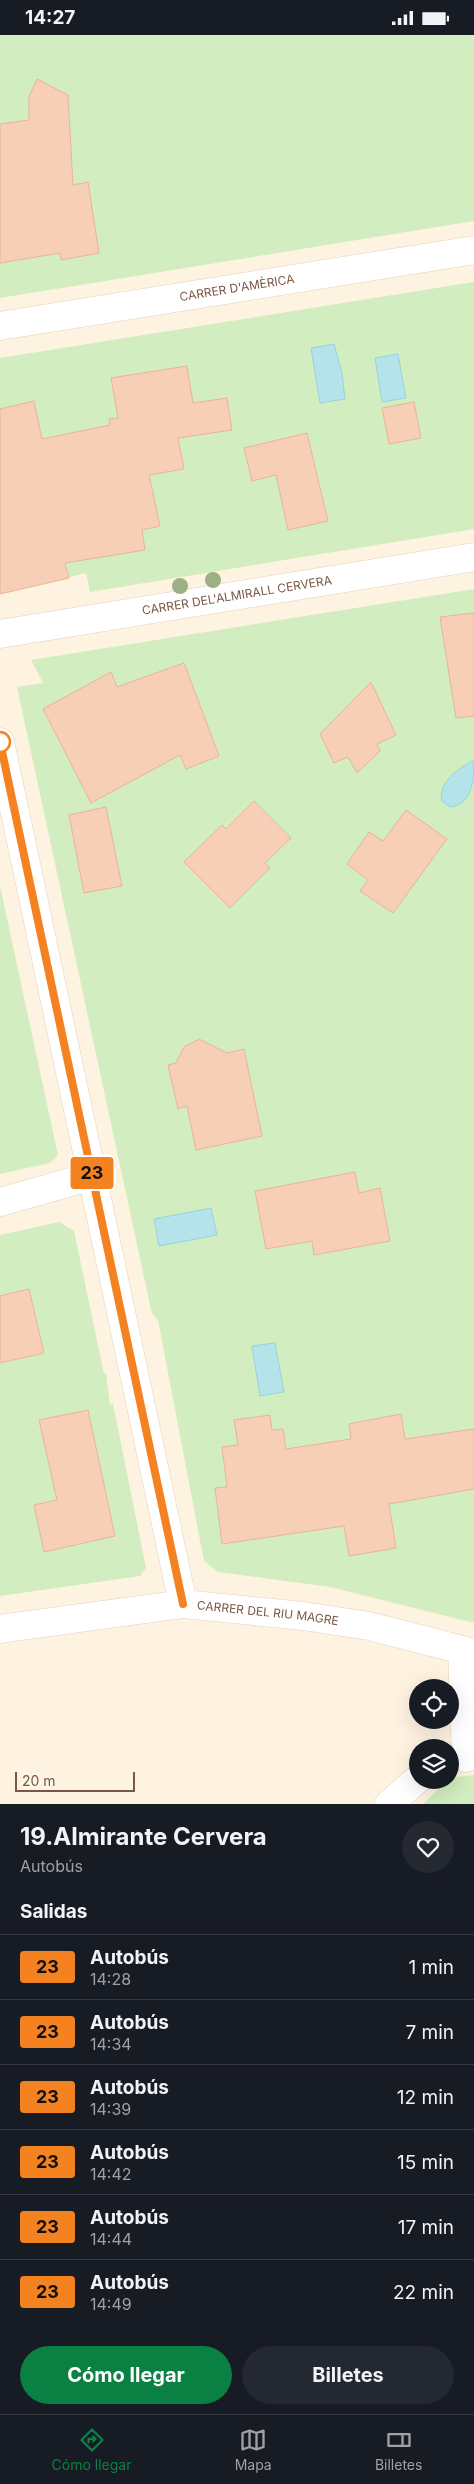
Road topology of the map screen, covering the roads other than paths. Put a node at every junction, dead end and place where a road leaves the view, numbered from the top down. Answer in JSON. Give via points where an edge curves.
{"nodes":[{"id":1,"x":474,"y":249,"type":"edge"},
{"id":2,"x":0,"y":326,"type":"edge"},
{"id":3,"x":474,"y":557,"type":"edge"},
{"id":4,"x":0,"y":634,"type":"edge"},
{"id":5,"x":0,"y":742,"type":"edge"},
{"id":6,"x":92,"y":1176,"type":"junction"},
{"id":7,"x":0,"y":1202,"type":"edge"},
{"id":8,"x":183,"y":1604,"type":"junction"},
{"id":9,"x":0,"y":1629,"type":"edge"},
{"id":10,"x":468,"y":1652,"type":"edge"},
{"id":11,"x":463,"y":1758,"type":"edge"},
{"id":12,"x":409,"y":1787,"type":"edge"},
{"id":13,"x":389,"y":1804,"type":"edge"}],
"edges":[{"from":1,"to":2,"type":"street","name":"CARRER D'AMÈRICA"},
{"from":3,"to":4,"type":"street","name":"CARRER DEL'ALMIRALL CERVERA"},
{"from":5,"to":6,"type":"street"},
{"from":6,"to":7,"type":"street"},
{"from":6,"to":8,"type":"street"},
{"from":8,"to":9,"type":"street","name":"CARRER DEL RIU MAGRE"},
{"from":8,"to":10,"type":"street","name":"CARRER DEL RIU MAGRE","via":[[303,1616],[369,1627]]},
{"from":10,"to":11,"type":"street"},
{"from":12,"to":13,"type":"street"}]}
